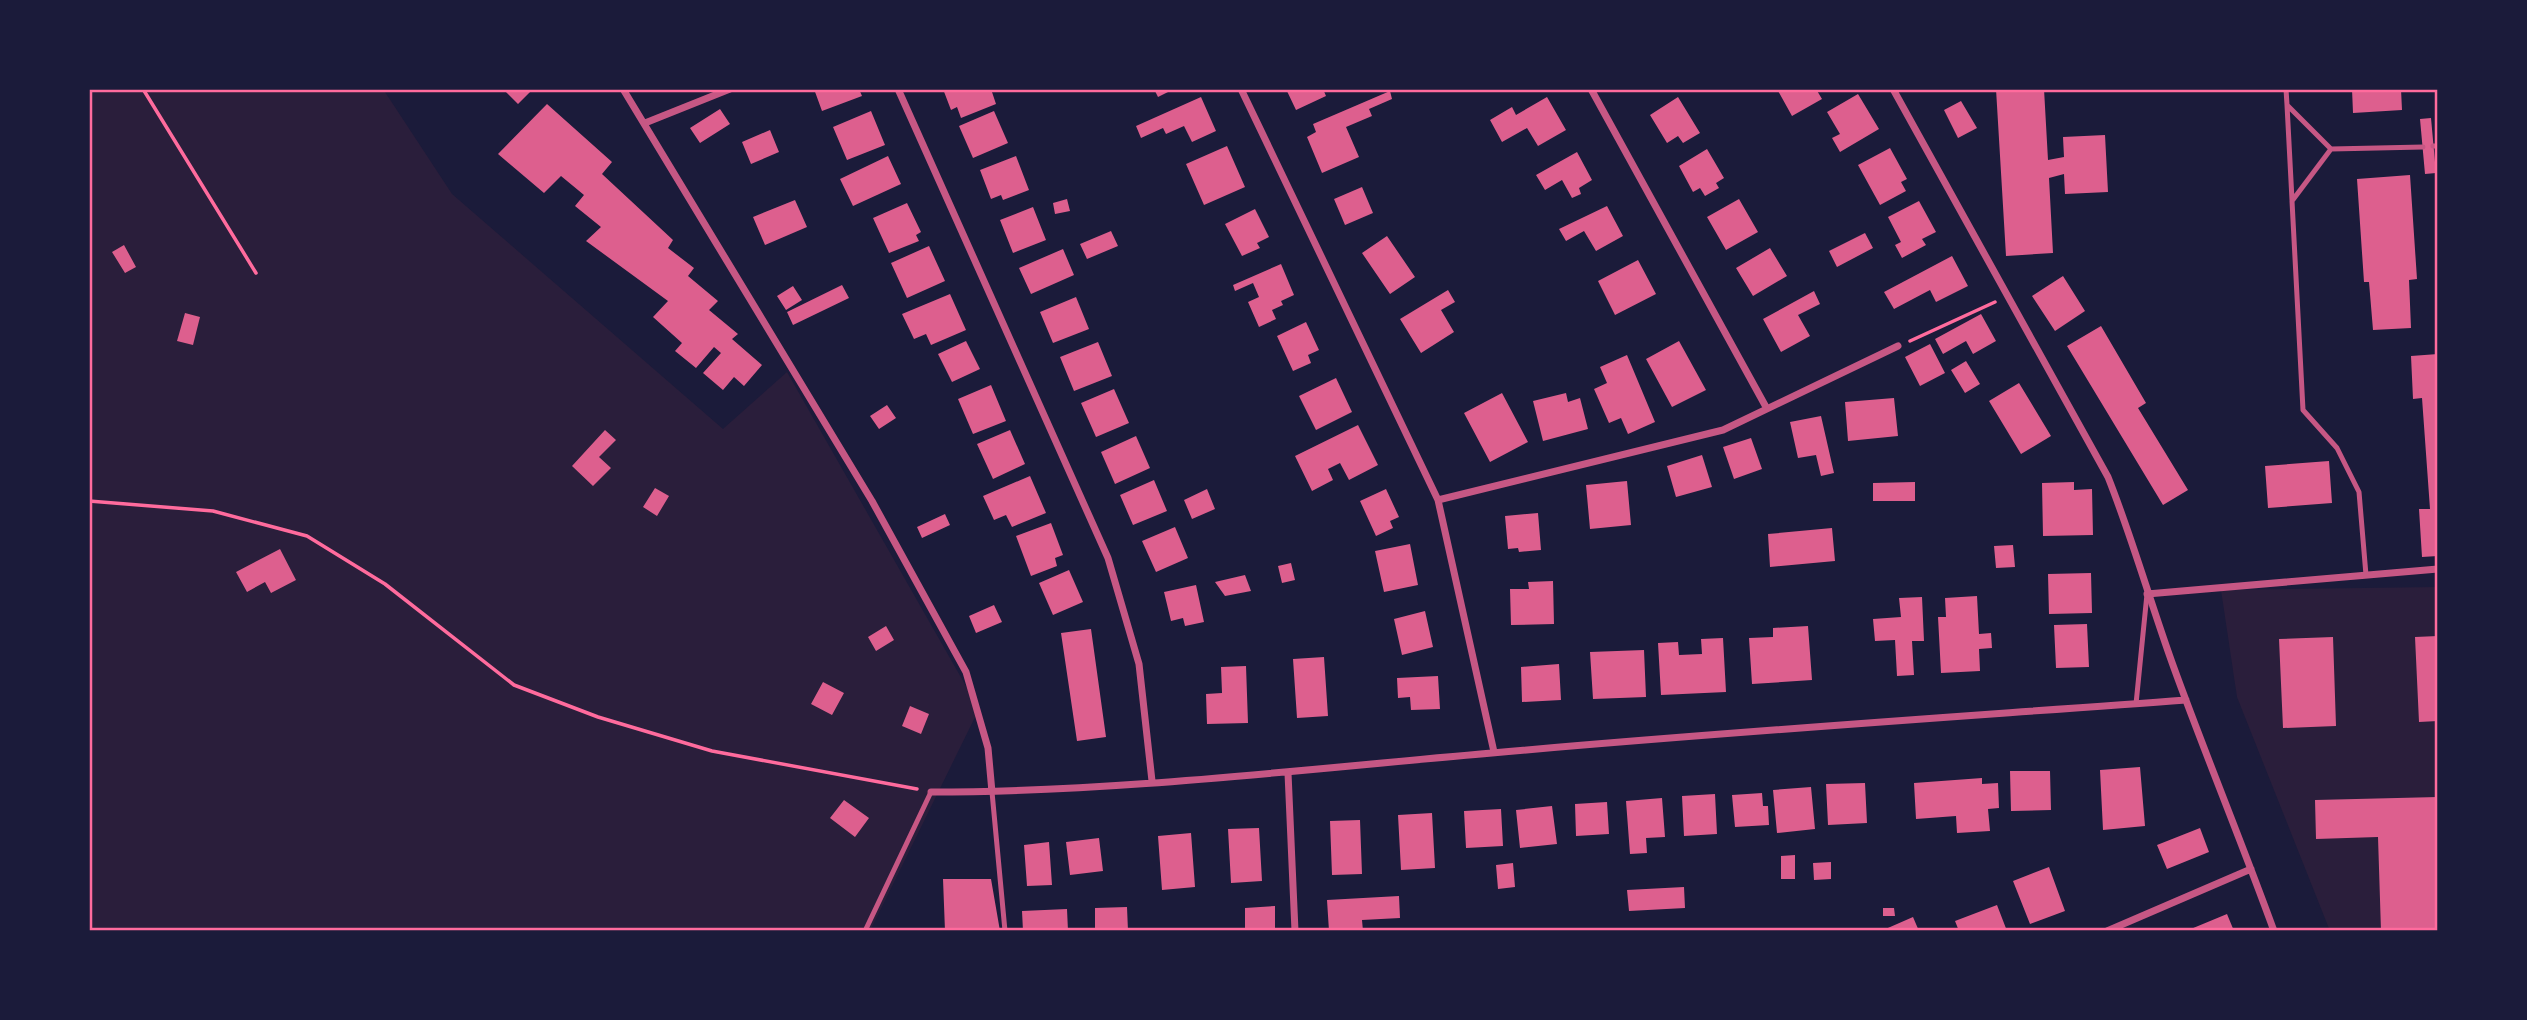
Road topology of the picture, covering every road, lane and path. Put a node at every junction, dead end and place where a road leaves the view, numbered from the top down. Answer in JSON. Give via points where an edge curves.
{"nodes":[{"id":1,"x":143,"y":89,"type":"edge"},
{"id":2,"x":623,"y":89,"type":"edge"},
{"id":3,"x":730,"y":89,"type":"edge"},
{"id":4,"x":898,"y":89,"type":"edge"},
{"id":5,"x":1241,"y":89,"type":"edge"},
{"id":6,"x":1591,"y":89,"type":"edge"},
{"id":7,"x":1893,"y":89,"type":"edge"},
{"id":8,"x":2286,"y":89,"type":"edge"},
{"id":9,"x":2287,"y":105,"type":"junction"},
{"id":10,"x":645,"y":123,"type":"junction"},
{"id":11,"x":2423,"y":147,"type":"dead end"},
{"id":12,"x":2331,"y":149,"type":"junction"},
{"id":13,"x":2292,"y":201,"type":"junction"},
{"id":14,"x":256,"y":273,"type":"dead end"},
{"id":15,"x":2008,"y":295,"type":"junction"},
{"id":16,"x":1898,"y":346,"type":"joint"},
{"id":17,"x":1766,"y":407,"type":"junction"},
{"id":18,"x":1438,"y":500,"type":"junction"},
{"id":19,"x":89,"y":501,"type":"edge"},
{"id":20,"x":2438,"y":569,"type":"edge"},
{"id":21,"x":2366,"y":575,"type":"junction"},
{"id":22,"x":2147,"y":594,"type":"junction"},
{"id":23,"x":2186,"y":701,"type":"junction"},
{"id":24,"x":2136,"y":704,"type":"junction"},
{"id":25,"x":1494,"y":752,"type":"junction"},
{"id":26,"x":1288,"y":773,"type":"junction"},
{"id":27,"x":1152,"y":781,"type":"junction"},
{"id":28,"x":930,"y":792,"type":"junction"},
{"id":29,"x":992,"y":792,"type":"junction"},
{"id":30,"x":2251,"y":869,"type":"junction"},
{"id":31,"x":865,"y":931,"type":"edge"},
{"id":32,"x":1005,"y":931,"type":"edge"},
{"id":33,"x":1295,"y":931,"type":"edge"},
{"id":34,"x":2107,"y":931,"type":"edge"},
{"id":35,"x":2274,"y":931,"type":"edge"}],
"edges":[{"from":1,"to":14,"type":"path"},
{"from":2,"to":10,"type":"street"},
{"from":3,"to":10,"type":"street"},
{"from":4,"to":27,"type":"street","via":[[1108,558],[1139,664]]},
{"from":5,"to":18,"type":"street"},
{"from":6,"to":17,"type":"street"},
{"from":7,"to":15,"type":"street"},
{"from":8,"to":9,"type":"lane"},
{"from":9,"to":12,"type":"lane"},
{"from":9,"to":13,"type":"lane"},
{"from":10,"to":29,"type":"street","via":[[872,501],[966,673],[988,748]]},
{"from":11,"to":12,"type":"lane"},
{"from":12,"to":13,"type":"lane"},
{"from":13,"to":21,"type":"lane","via":[[2303,410],[2337,448],[2359,492]]},
{"from":15,"to":16,"type":"path"},
{"from":15,"to":22,"type":"street","via":[[2108,478]]},
{"from":16,"to":17,"type":"street"},
{"from":17,"to":18,"type":"street","via":[[1723,430]]},
{"from":18,"to":25,"type":"street"},
{"from":19,"to":28,"type":"path","via":[[213,510],[307,536],[385,584],[514,685],[598,717],[712,751]]},
{"from":20,"to":21,"type":"street"},
{"from":21,"to":22,"type":"street"},
{"from":22,"to":23,"type":"street"},
{"from":22,"to":24,"type":"lane"},
{"from":23,"to":24,"type":"street"},
{"from":23,"to":30,"type":"street"},
{"from":24,"to":25,"type":"street"},
{"from":25,"to":26,"type":"street"},
{"from":26,"to":27,"type":"street"},
{"from":26,"to":33,"type":"street"},
{"from":27,"to":29,"type":"street"},
{"from":28,"to":29,"type":"street"},
{"from":28,"to":31,"type":"lane"},
{"from":29,"to":32,"type":"lane"},
{"from":30,"to":34,"type":"street"},
{"from":30,"to":35,"type":"street"}]}
